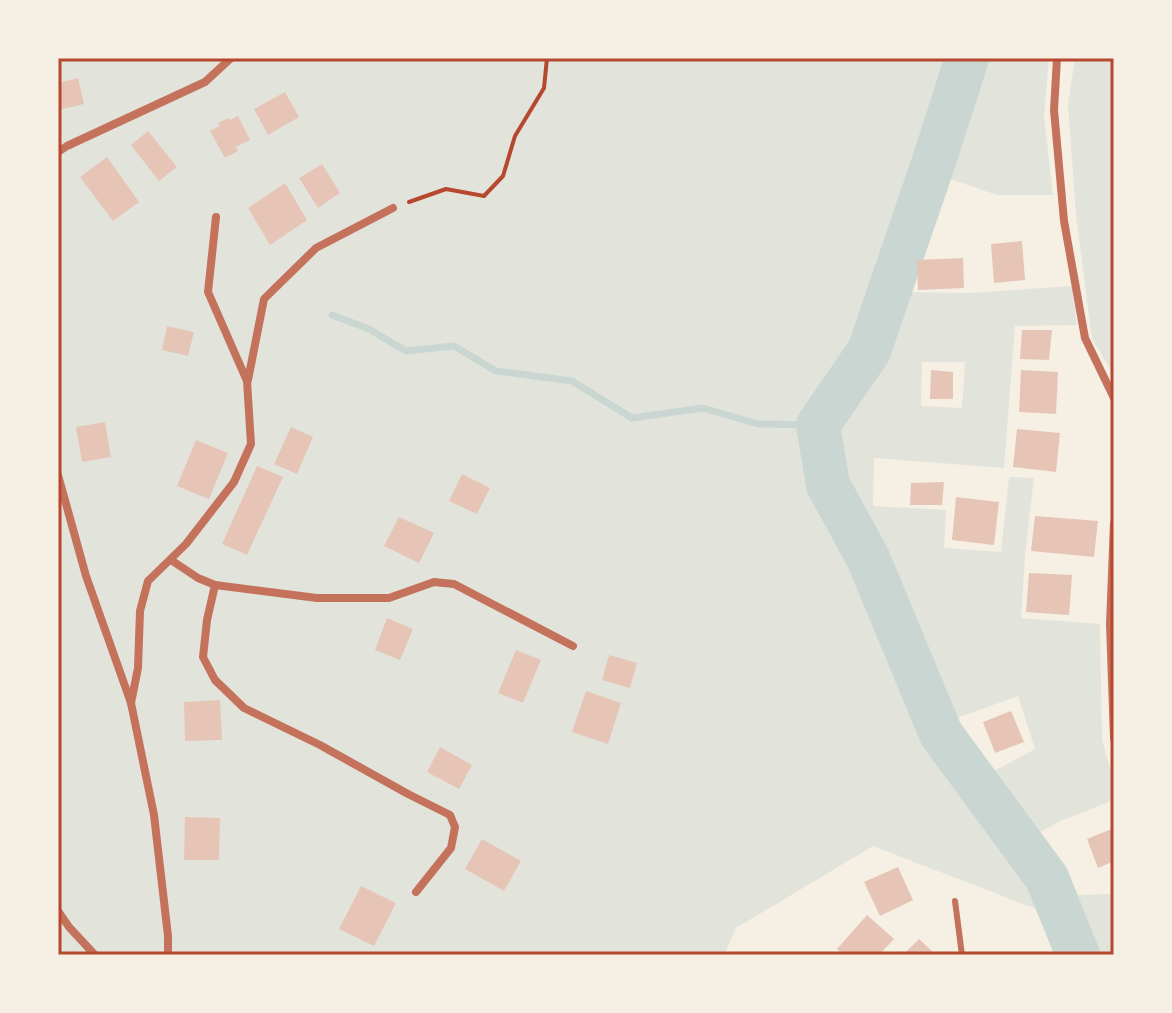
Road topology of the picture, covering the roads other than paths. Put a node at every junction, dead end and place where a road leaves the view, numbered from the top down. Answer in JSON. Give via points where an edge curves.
{"nodes":[{"id":1,"x":231,"y":58,"type":"edge"},
{"id":2,"x":1057,"y":58,"type":"edge"},
{"id":3,"x":58,"y":152,"type":"edge"},
{"id":4,"x":393,"y":208,"type":"road end"},
{"id":5,"x":216,"y":217,"type":"dead end"},
{"id":6,"x":247,"y":381,"type":"junction"},
{"id":7,"x":1114,"y":398,"type":"edge"},
{"id":8,"x":58,"y":475,"type":"edge"},
{"id":9,"x":1114,"y":523,"type":"edge"},
{"id":10,"x":171,"y":560,"type":"junction"},
{"id":11,"x":215,"y":585,"type":"junction"},
{"id":12,"x":573,"y":646,"type":"dead end"},
{"id":13,"x":131,"y":703,"type":"junction"},
{"id":14,"x":1114,"y":738,"type":"edge"},
{"id":15,"x":416,"y":892,"type":"dead end"},
{"id":16,"x":955,"y":901,"type":"dead end"},
{"id":17,"x":58,"y":911,"type":"edge"},
{"id":18,"x":95,"y":955,"type":"edge"},
{"id":19,"x":168,"y":955,"type":"edge"},
{"id":20,"x":962,"y":955,"type":"edge"}],
"edges":[{"from":1,"to":3,"type":"street","via":[[205,82]]},
{"from":2,"to":7,"type":"street","via":[[1054,110],[1064,221],[1085,338]]},
{"from":4,"to":6,"type":"street","via":[[316,248],[264,299]]},
{"from":5,"to":6,"type":"street","via":[[208,292]]},
{"from":6,"to":10,"type":"street","via":[[251,444],[246,456],[234,482]]},
{"from":8,"to":13,"type":"street","via":[[86,576]]},
{"from":9,"to":14,"type":"street"},
{"from":10,"to":11,"type":"street"},
{"from":10,"to":13,"type":"street","via":[[148,581]]},
{"from":11,"to":12,"type":"street","via":[[317,598],[389,598],[434,582],[454,584]]},
{"from":11,"to":15,"type":"street","via":[[203,657],[215,680],[244,708],[450,815],[455,827],[451,848]]},
{"from":13,"to":19,"type":"street","via":[[154,815]]},
{"from":16,"to":20,"type":"lane"},
{"from":17,"to":18,"type":"street"}]}
